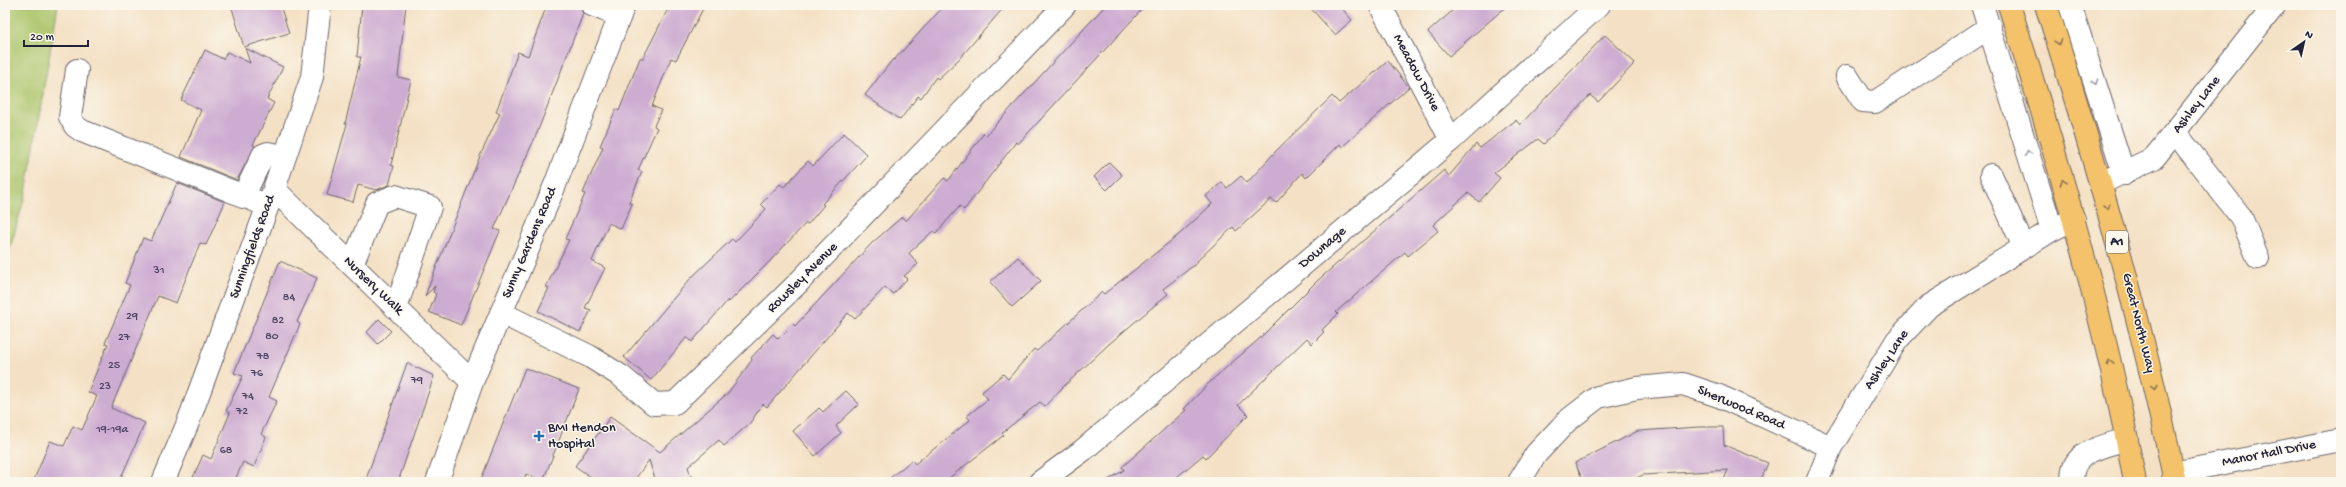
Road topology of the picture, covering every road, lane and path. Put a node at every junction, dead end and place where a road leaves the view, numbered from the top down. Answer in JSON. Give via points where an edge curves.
{"nodes":[{"id":1,"x":320,"y":5,"type":"edge"},
{"id":2,"x":592,"y":5,"type":"edge"},
{"id":3,"x":1065,"y":5,"type":"edge"},
{"id":4,"x":1380,"y":5,"type":"edge"},
{"id":5,"x":1598,"y":5,"type":"edge"},
{"id":6,"x":1982,"y":5,"type":"edge"},
{"id":7,"x":2008,"y":5,"type":"edge"},
{"id":8,"x":2046,"y":5,"type":"edge"},
{"id":9,"x":2070,"y":5,"type":"edge"},
{"id":10,"x":2275,"y":5,"type":"edge"},
{"id":11,"x":622,"y":10,"type":"edge"},
{"id":12,"x":1990,"y":27,"type":"junction"},
{"id":13,"x":78,"y":70,"type":"dead end"},
{"id":14,"x":1847,"y":76,"type":"dead end"},
{"id":15,"x":2175,"y":132,"type":"junction"},
{"id":16,"x":1451,"y":140,"type":"junction"},
{"id":17,"x":286,"y":156,"type":"junction"},
{"id":18,"x":2124,"y":174,"type":"junction"},
{"id":19,"x":1992,"y":175,"type":"dead end"},
{"id":20,"x":2101,"y":183,"type":"junction"},
{"id":21,"x":243,"y":197,"type":"junction"},
{"id":22,"x":271,"y":198,"type":"junction"},
{"id":23,"x":2074,"y":219,"type":"junction"},
{"id":24,"x":2052,"y":230,"type":"junction"},
{"id":25,"x":2024,"y":247,"type":"junction"},
{"id":26,"x":2258,"y":258,"type":"dead end"},
{"id":27,"x":352,"y":265,"type":"junction"},
{"id":28,"x":396,"y":308,"type":"junction"},
{"id":29,"x":501,"y":313,"type":"junction"},
{"id":30,"x":472,"y":382,"type":"junction"},
{"id":31,"x":2127,"y":439,"type":"junction"},
{"id":32,"x":2341,"y":440,"type":"edge"},
{"id":33,"x":1831,"y":448,"type":"junction"},
{"id":34,"x":2174,"y":478,"type":"edge"},
{"id":35,"x":163,"y":482,"type":"edge"},
{"id":36,"x":437,"y":482,"type":"edge"},
{"id":37,"x":1040,"y":482,"type":"edge"},
{"id":38,"x":1519,"y":482,"type":"edge"},
{"id":39,"x":1817,"y":482,"type":"edge"},
{"id":40,"x":2072,"y":482,"type":"edge"},
{"id":41,"x":2136,"y":482,"type":"edge"}],
"edges":[{"from":1,"to":17,"type":"street","name":"Sunningfields Road","via":[[312,77]]},
{"from":2,"to":11,"type":"street"},
{"from":3,"to":29,"type":"street","name":"Rowsley Avenue","via":[[797,284],[675,403],[654,404],[621,376],[589,356]]},
{"from":4,"to":16,"type":"street","name":"Meadow Drive"},
{"from":5,"to":16,"type":"street","name":"Downage"},
{"from":6,"to":12,"type":"street"},
{"from":23,"to":7,"type":"highway","one_way":true},
{"from":8,"to":20,"type":"highway","name":"Great North Way","number":"A1","one_way":true},
{"from":9,"to":18,"type":"street","one_way":true},
{"from":10,"to":15,"type":"street","name":"Ashley Lane"},
{"from":11,"to":29,"type":"street","name":"Sunny Gardens Road","via":[[555,185]]},
{"from":12,"to":14,"type":"street","via":[[1875,102],[1863,101]]},
{"from":24,"to":12,"type":"street","one_way":true},
{"from":13,"to":21,"type":"street","via":[[70,117],[75,126]]},
{"from":15,"to":18,"type":"street","name":"Ashley Lane","via":[[2154,158]]},
{"from":15,"to":26,"type":"street","via":[[2241,217]]},
{"from":16,"to":37,"type":"street","name":"Downage","via":[[1082,451]]},
{"from":17,"to":21,"type":"street","via":[[268,153],[263,155]]},
{"from":17,"to":22,"type":"street","name":"Sunningfields Road"},
{"from":18,"to":20,"type":"street","name":"Ashley Lane"},
{"from":19,"to":25,"type":"street"},
{"from":20,"to":34,"type":"highway","name":"Great North Way","number":"A1","one_way":true,"via":[[2122,258]]},
{"from":21,"to":22,"type":"street"},
{"from":22,"to":27,"type":"street","name":"Nursery Walk"},
{"from":22,"to":35,"type":"street","name":"Sunningfields Road","via":[[190,418]]},
{"from":23,"to":24,"type":"street","name":"Ashley Lane"},
{"from":31,"to":23,"type":"highway","one_way":true},
{"from":24,"to":25,"type":"street","name":"Ashley Lane"},
{"from":25,"to":33,"type":"street","name":"Ashley Lane","via":[[1928,306],[1897,340]]},
{"from":27,"to":28,"type":"street","name":"Nursery Walk"},
{"from":27,"to":28,"type":"street","via":[[378,202],[395,196],[430,207]]},
{"from":28,"to":30,"type":"street","name":"Nursery Walk"},
{"from":29,"to":30,"type":"street","name":"Sunny Gardens Road"},
{"from":30,"to":36,"type":"street","name":"Sunny Gardens Road"},
{"from":31,"to":40,"type":"street","via":[[2084,454],[2075,463]]},
{"from":31,"to":41,"type":"highway"},
{"from":32,"to":34,"type":"street","name":"Manor Hall Drive"},
{"from":33,"to":38,"type":"street","name":"Sherwood Road","via":[[1718,396],[1683,384],[1637,388],[1598,397],[1567,421],[1536,454]]},
{"from":33,"to":39,"type":"street","name":"Ashley Lane"}]}
